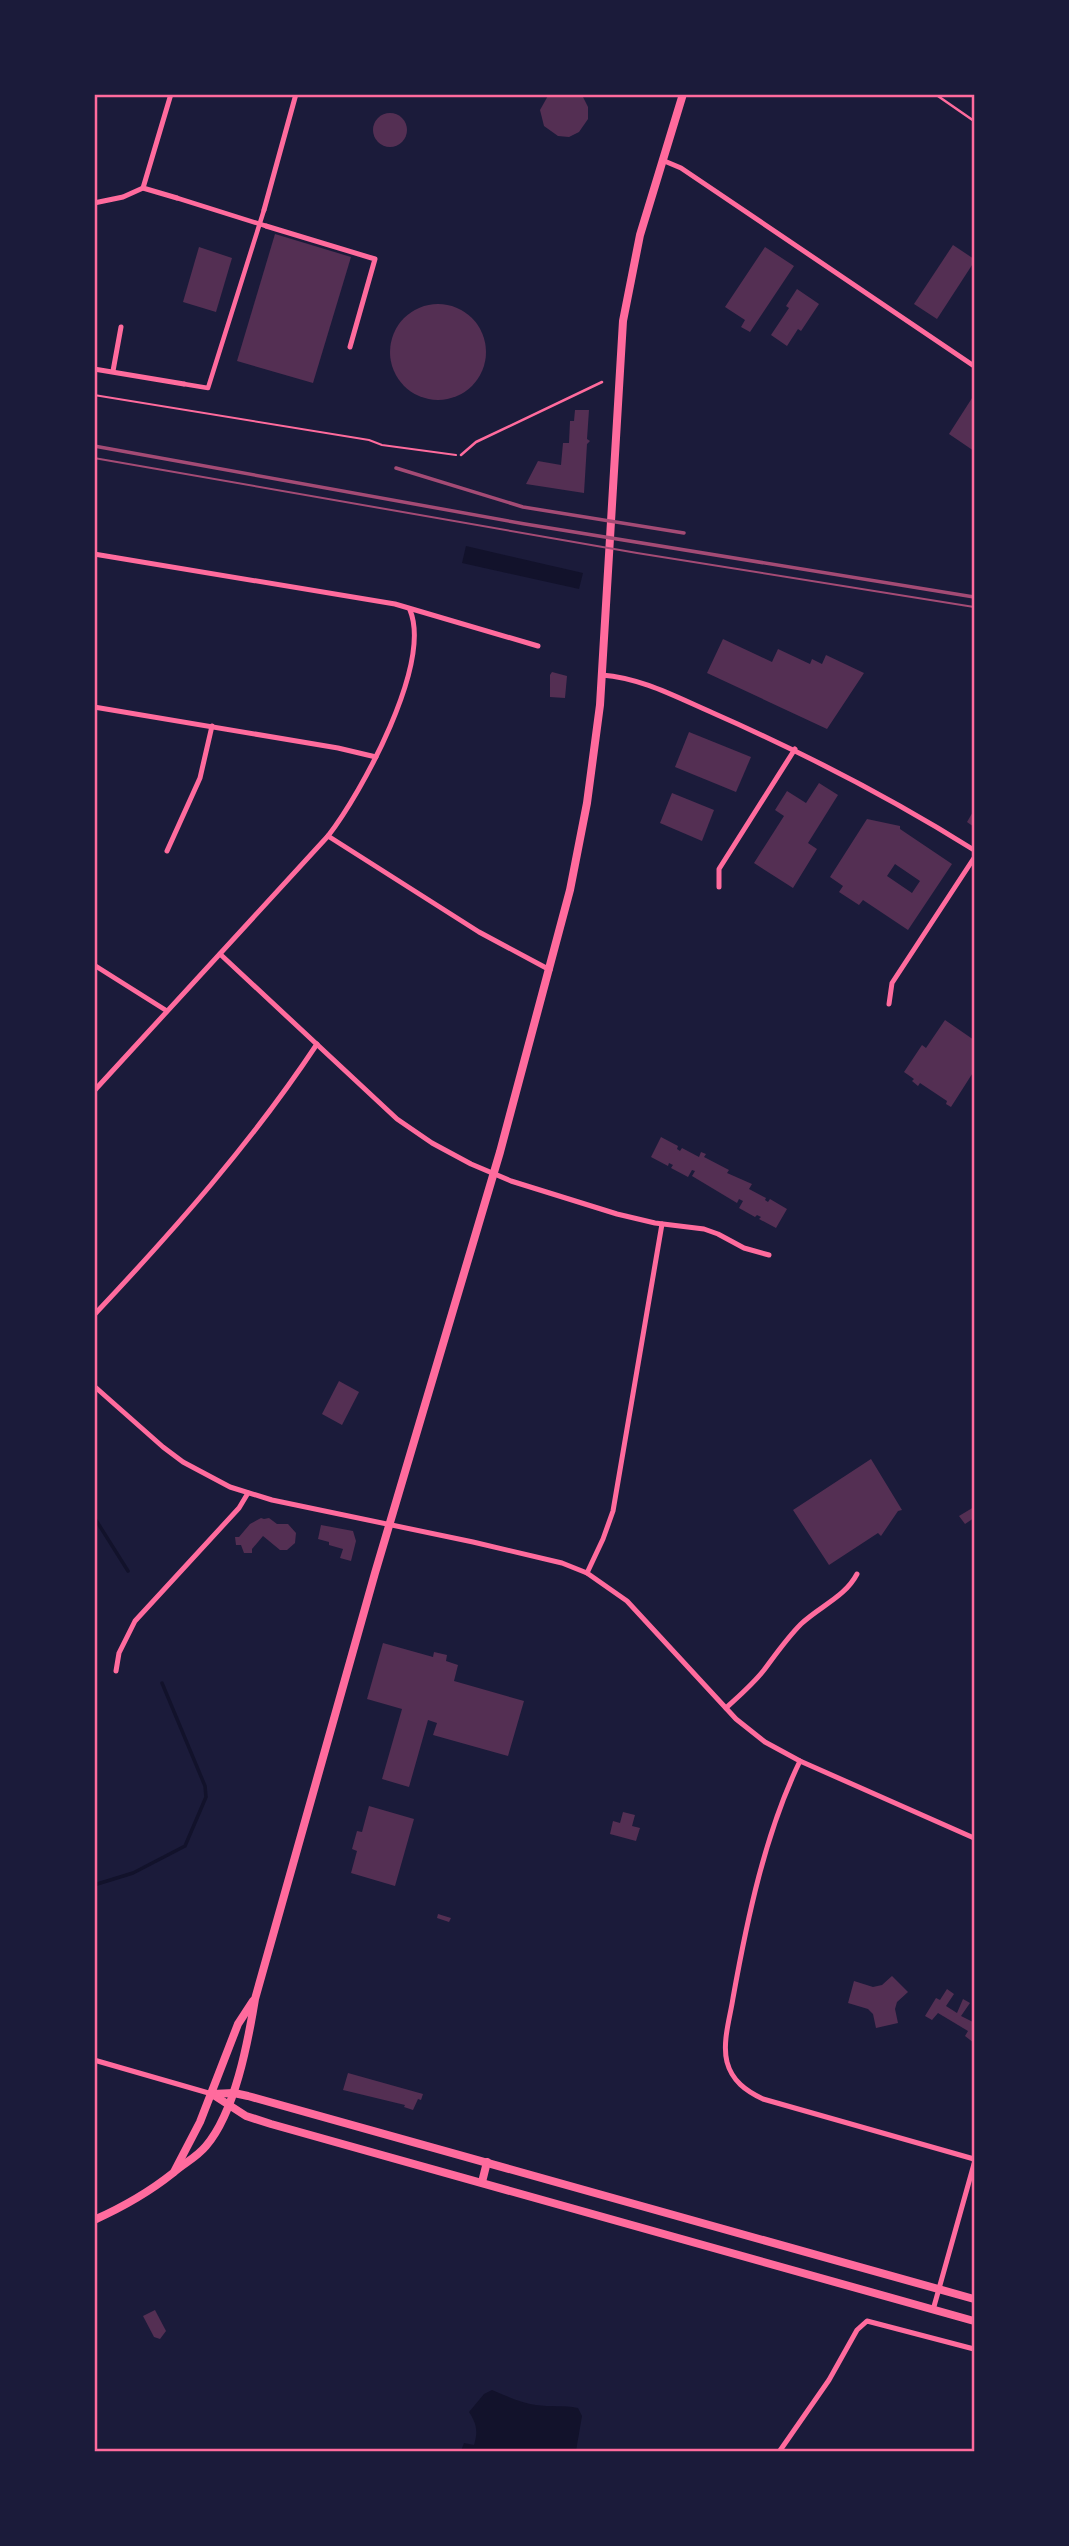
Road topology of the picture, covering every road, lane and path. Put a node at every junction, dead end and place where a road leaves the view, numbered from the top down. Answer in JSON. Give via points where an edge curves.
{"nodes":[{"id":1,"x":171,"y":94,"type":"edge"},
{"id":2,"x":296,"y":94,"type":"edge"},
{"id":3,"x":683,"y":94,"type":"edge"},
{"id":4,"x":935,"y":94,"type":"edge"},
{"id":5,"x":975,"y":121,"type":"edge"},
{"id":6,"x":662,"y":160,"type":"junction"},
{"id":7,"x":143,"y":188,"type":"junction"},
{"id":8,"x":177,"y":198,"type":"joint"},
{"id":9,"x":94,"y":203,"type":"edge"},
{"id":10,"x":264,"y":210,"type":"joint"},
{"id":11,"x":263,"y":225,"type":"junction"},
{"id":12,"x":121,"y":327,"type":"dead end"},
{"id":13,"x":350,"y":347,"type":"dead end"},
{"id":14,"x":975,"y":366,"type":"edge"},
{"id":15,"x":94,"y":369,"type":"edge"},
{"id":16,"x":113,"y":371,"type":"junction"},
{"id":17,"x":602,"y":382,"type":"dead end"},
{"id":18,"x":184,"y":383,"type":"joint"},
{"id":19,"x":94,"y":395,"type":"edge"},
{"id":20,"x":460,"y":455,"type":"joint"},
{"id":21,"x":94,"y":554,"type":"edge"},
{"id":22,"x":410,"y":610,"type":"junction"},
{"id":23,"x":538,"y":646,"type":"dead end"},
{"id":24,"x":602,"y":675,"type":"junction"},
{"id":25,"x":94,"y":707,"type":"edge"},
{"id":26,"x":212,"y":726,"type":"junction"},
{"id":27,"x":795,"y":750,"type":"junction"},
{"id":28,"x":376,"y":757,"type":"junction"},
{"id":29,"x":328,"y":836,"type":"junction"},
{"id":30,"x":975,"y":850,"type":"edge"},
{"id":31,"x":167,"y":851,"type":"dead end"},
{"id":32,"x":975,"y":858,"type":"edge"},
{"id":33,"x":719,"y":887,"type":"dead end"},
{"id":34,"x":220,"y":954,"type":"junction"},
{"id":35,"x":94,"y":965,"type":"edge"},
{"id":36,"x":550,"y":970,"type":"junction"},
{"id":37,"x":889,"y":1004,"type":"dead end"},
{"id":38,"x":167,"y":1012,"type":"junction"},
{"id":39,"x":317,"y":1044,"type":"junction"},
{"id":40,"x":94,"y":1091,"type":"edge"},
{"id":41,"x":494,"y":1174,"type":"junction"},
{"id":42,"x":662,"y":1224,"type":"junction"},
{"id":43,"x":769,"y":1255,"type":"dead end"},
{"id":44,"x":94,"y":1315,"type":"edge"},
{"id":45,"x":94,"y":1386,"type":"edge"},
{"id":46,"x":248,"y":1493,"type":"junction"},
{"id":47,"x":390,"y":1523,"type":"junction"},
{"id":48,"x":587,"y":1573,"type":"junction"},
{"id":49,"x":857,"y":1574,"type":"dead end"},
{"id":50,"x":116,"y":1671,"type":"dead end"},
{"id":51,"x":726,"y":1708,"type":"junction"},
{"id":52,"x":800,"y":1760,"type":"junction"},
{"id":53,"x":975,"y":1838,"type":"edge"},
{"id":54,"x":255,"y":1999,"type":"junction"},
{"id":55,"x":94,"y":2060,"type":"edge"},
{"id":56,"x":233,"y":2093,"type":"junction"},
{"id":57,"x":212,"y":2094,"type":"junction"},
{"id":58,"x":229,"y":2105,"type":"junction"},
{"id":59,"x":488,"y":2162,"type":"junction"},
{"id":60,"x":975,"y":2162,"type":"edge"},
{"id":61,"x":174,"y":2171,"type":"junction"},
{"id":62,"x":482,"y":2182,"type":"junction"},
{"id":63,"x":94,"y":2220,"type":"edge"},
{"id":64,"x":939,"y":2290,"type":"junction"},
{"id":65,"x":975,"y":2300,"type":"edge"},
{"id":66,"x":933,"y":2309,"type":"junction"},
{"id":67,"x":975,"y":2321,"type":"edge"},
{"id":68,"x":975,"y":2349,"type":"edge"},
{"id":69,"x":779,"y":2452,"type":"edge"}],
"edges":[{"from":1,"to":7,"type":"street"},
{"from":2,"to":10,"type":"street"},
{"from":3,"to":6,"type":"main road"},
{"from":4,"to":5,"type":"lane"},
{"from":6,"to":14,"type":"street"},
{"from":6,"to":24,"type":"main road","via":[[634,260],[623,321]]},
{"from":7,"to":8,"type":"street"},
{"from":7,"to":9,"type":"street"},
{"from":8,"to":11,"type":"street"},
{"from":10,"to":11,"type":"street"},
{"from":11,"to":13,"type":"street","via":[[375,259]]},
{"from":11,"to":18,"type":"street","via":[[208,388]]},
{"from":12,"to":16,"type":"street"},
{"from":15,"to":16,"type":"street"},
{"from":16,"to":18,"type":"street"},
{"from":17,"to":20,"type":"lane","via":[[475,442]]},
{"from":19,"to":20,"type":"path"},
{"from":21,"to":22,"type":"street"},
{"from":22,"to":23,"type":"street"},
{"from":22,"to":28,"type":"street","via":[[416,632],[408,673]]},
{"from":24,"to":27,"type":"street","via":[[670,694]]},
{"from":24,"to":36,"type":"main road","via":[[583,828]]},
{"from":25,"to":26,"type":"street"},
{"from":26,"to":28,"type":"street"},
{"from":26,"to":31,"type":"street","via":[[200,778]]},
{"from":27,"to":30,"type":"street"},
{"from":27,"to":33,"type":"street","via":[[719,869]]},
{"from":28,"to":29,"type":"street"},
{"from":29,"to":34,"type":"street"},
{"from":29,"to":36,"type":"street","via":[[479,932]]},
{"from":32,"to":37,"type":"street","via":[[892,983]]},
{"from":34,"to":38,"type":"street"},
{"from":34,"to":39,"type":"street"},
{"from":35,"to":38,"type":"street"},
{"from":36,"to":41,"type":"main road"},
{"from":38,"to":40,"type":"street"},
{"from":39,"to":41,"type":"street","via":[[406,1126]]},
{"from":39,"to":44,"type":"street","via":[[246,1144]]},
{"from":41,"to":42,"type":"street"},
{"from":41,"to":47,"type":"main road"},
{"from":42,"to":43,"type":"street","via":[[704,1229]]},
{"from":42,"to":48,"type":"street","via":[[613,1510]]},
{"from":45,"to":46,"type":"street","via":[[183,1462]]},
{"from":46,"to":47,"type":"street"},
{"from":46,"to":50,"type":"street","via":[[135,1622],[119,1653]]},
{"from":47,"to":48,"type":"street","via":[[562,1563]]},
{"from":47,"to":54,"type":"main road"},
{"from":48,"to":51,"type":"street","via":[[627,1601]]},
{"from":49,"to":51,"type":"street","via":[[843,1593],[794,1631]]},
{"from":51,"to":52,"type":"street","via":[[765,1742]]},
{"from":52,"to":53,"type":"street"},
{"from":52,"to":60,"type":"street","via":[[763,1866],[740,1959],[725,2047],[732,2073],[750,2093],[763,2099]]},
{"from":54,"to":56,"type":"main road"},
{"from":54,"to":57,"type":"main road","via":[[238,2024]]},
{"from":55,"to":57,"type":"street"},
{"from":56,"to":57,"type":"main road"},
{"from":56,"to":58,"type":"main road"},
{"from":56,"to":59,"type":"main road"},
{"from":57,"to":58,"type":"main road"},
{"from":57,"to":61,"type":"main road"},
{"from":58,"to":61,"type":"main road","via":[[208,2144]]},
{"from":58,"to":62,"type":"main road","via":[[255,2119]]},
{"from":59,"to":62,"type":"main road"},
{"from":59,"to":64,"type":"main road"},
{"from":60,"to":64,"type":"street"},
{"from":61,"to":63,"type":"main road","via":[[141,2197]]},
{"from":62,"to":66,"type":"main road"},
{"from":64,"to":65,"type":"main road"},
{"from":64,"to":66,"type":"street"},
{"from":66,"to":67,"type":"main road"},
{"from":68,"to":69,"type":"street","via":[[867,2321]]}]}
